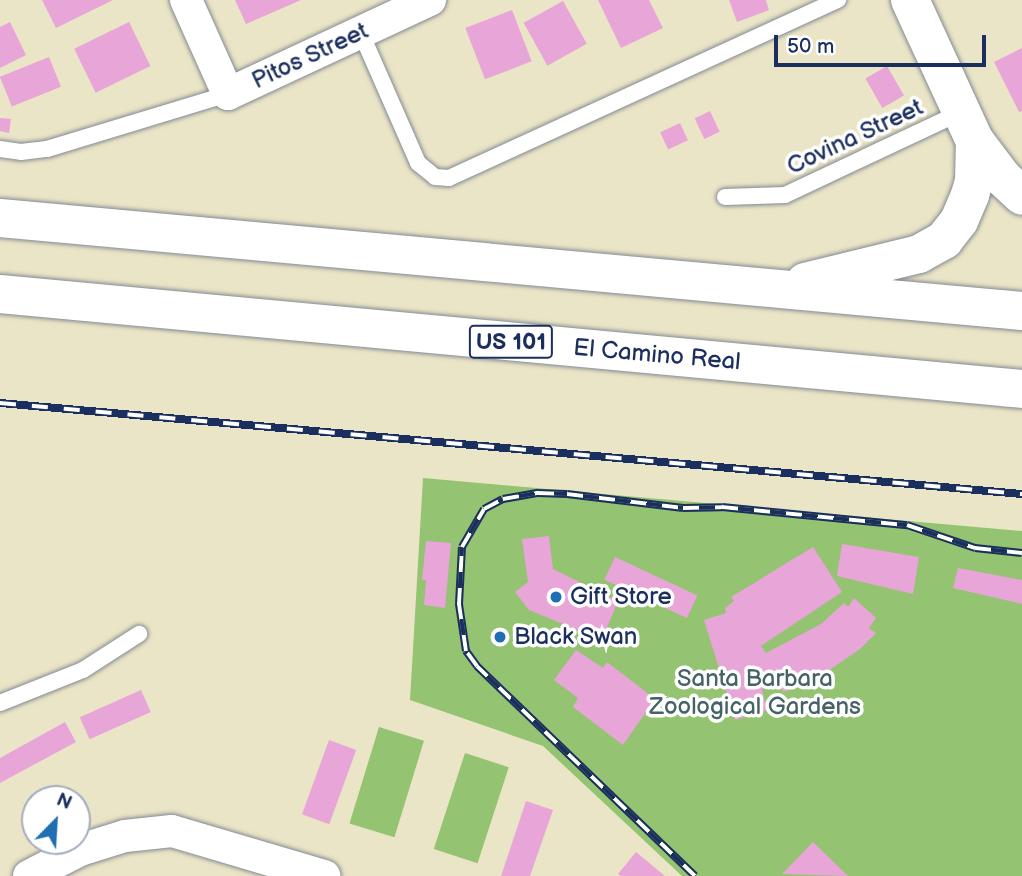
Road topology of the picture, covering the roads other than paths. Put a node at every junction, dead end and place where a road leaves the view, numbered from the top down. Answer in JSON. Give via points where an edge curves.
{"nodes":[{"id":1,"x":186,"y":0,"type":"edge"},
{"id":2,"x":430,"y":0,"type":"edge"},
{"id":3,"x":838,"y":0,"type":"edge"},
{"id":4,"x":910,"y":0,"type":"edge"},
{"id":5,"x":361,"y":33,"type":"junction"},
{"id":6,"x":229,"y":94,"type":"junction"},
{"id":7,"x":968,"y":127,"type":"junction"},
{"id":8,"x":0,"y":149,"type":"edge"},
{"id":9,"x":1022,"y":196,"type":"edge"},
{"id":10,"x":725,"y":197,"type":"dead end"},
{"id":11,"x":0,"y":218,"type":"edge"},
{"id":12,"x":774,"y":289,"type":"junction"},
{"id":13,"x":0,"y":294,"type":"edge"},
{"id":14,"x":1022,"y":311,"type":"edge"},
{"id":15,"x":1022,"y":389,"type":"edge"},
{"id":16,"x":139,"y":634,"type":"dead end"},
{"id":17,"x":0,"y":703,"type":"edge"},
{"id":18,"x":29,"y":876,"type":"edge"},
{"id":19,"x":324,"y":876,"type":"edge"}],
"edges":[{"from":1,"to":6,"type":"street"},
{"from":2,"to":5,"type":"street","name":"Pitos Street"},
{"from":3,"to":5,"type":"lane","via":[[449,178],[435,177],[418,163]]},
{"from":4,"to":7,"type":"main road"},
{"from":5,"to":6,"type":"street","name":"Pitos Street"},
{"from":6,"to":8,"type":"lane","via":[[47,149]]},
{"from":7,"to":9,"type":"main road","via":[[1003,178]]},
{"from":7,"to":10,"type":"lane","name":"Covina Street","via":[[785,195]]},
{"from":7,"to":12,"type":"main road","via":[[974,181],[959,221],[944,240],[919,254]]},
{"from":11,"to":12,"type":"main road"},
{"from":12,"to":14,"type":"main road"},
{"from":13,"to":15,"type":"main road","name":"El Camino Real","number":"US 101"},
{"from":16,"to":17,"type":"lane","via":[[83,670]]},
{"from":18,"to":19,"type":"street","via":[[80,850],[125,836],[172,831]]}]}
